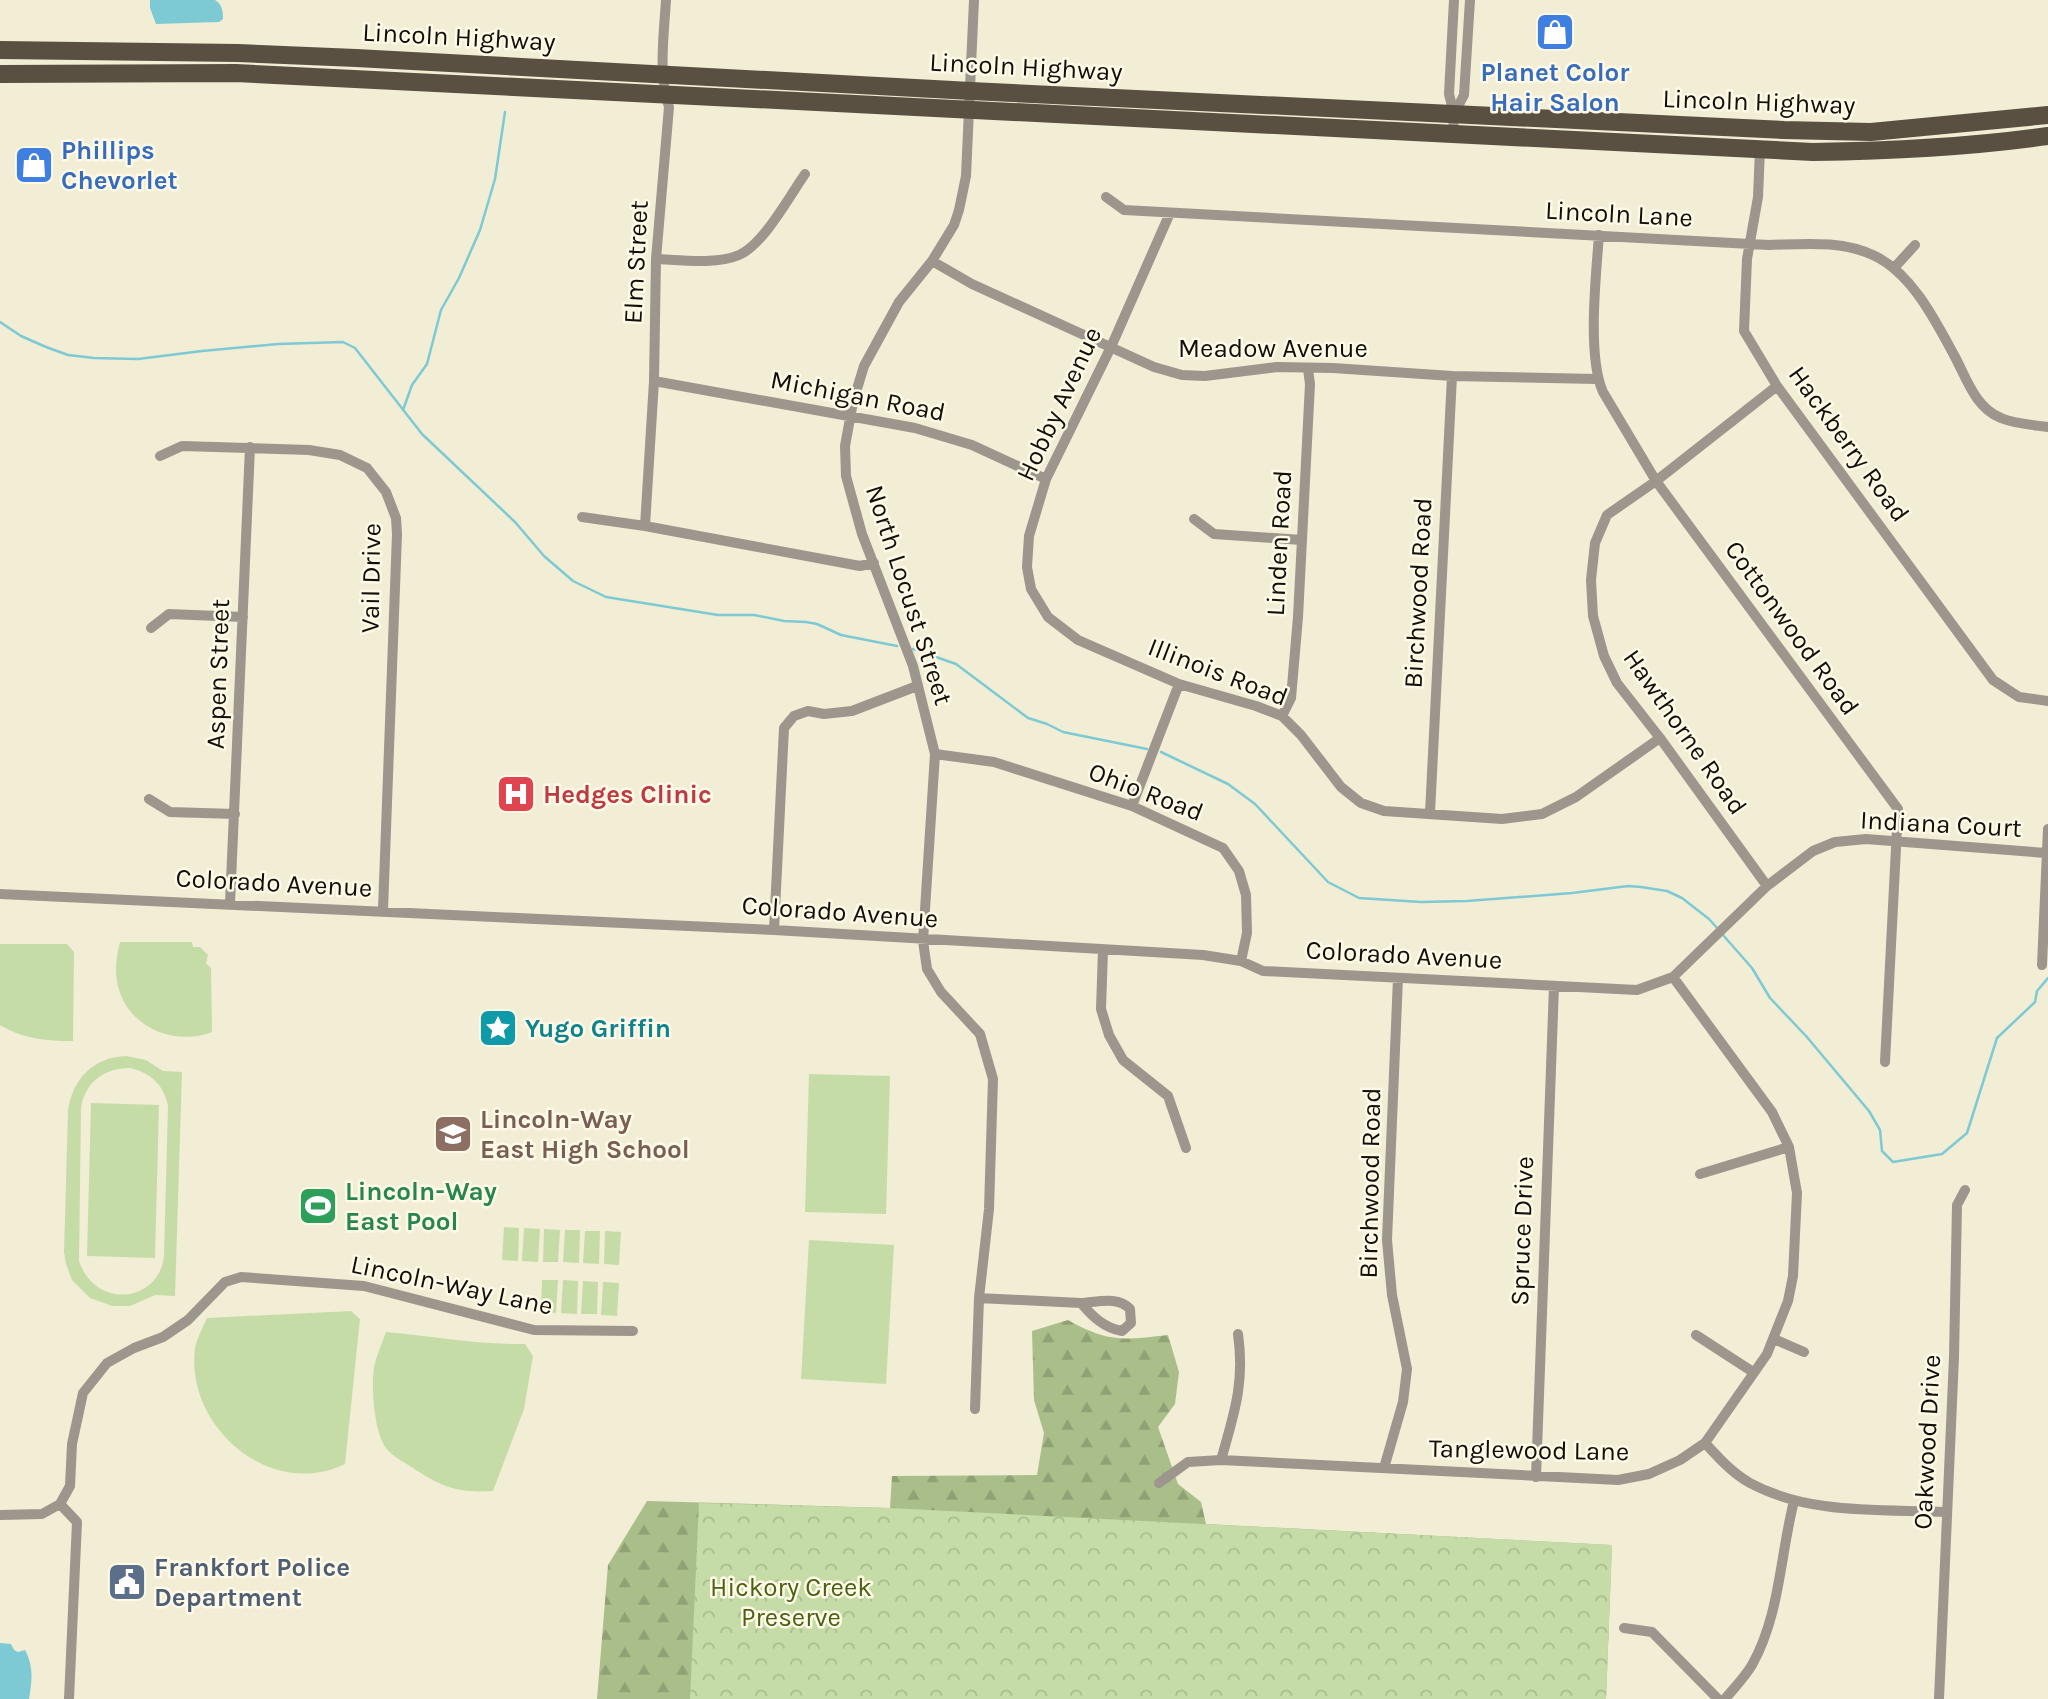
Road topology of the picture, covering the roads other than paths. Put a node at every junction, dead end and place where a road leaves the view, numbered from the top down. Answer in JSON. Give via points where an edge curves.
{"nodes":[{"id":1,"x":666,"y":0,"type":"edge"},
{"id":2,"x":974,"y":0,"type":"edge"},
{"id":3,"x":1454,"y":0,"type":"edge"},
{"id":4,"x":1470,"y":0,"type":"edge"},
{"id":5,"x":0,"y":50,"type":"edge"},
{"id":6,"x":0,"y":74,"type":"edge"},
{"id":7,"x":664,"y":74,"type":"junction"},
{"id":8,"x":971,"y":91,"type":"junction"},
{"id":9,"x":664,"y":94,"type":"junction"},
{"id":10,"x":969,"y":111,"type":"junction"},
{"id":11,"x":1454,"y":114,"type":"junction"},
{"id":12,"x":2048,"y":115,"type":"edge"},
{"id":13,"x":1453,"y":134,"type":"junction"},
{"id":14,"x":2048,"y":136,"type":"edge"},
{"id":15,"x":1760,"y":149,"type":"junction"},
{"id":16,"x":804,"y":174,"type":"dead end"},
{"id":17,"x":1106,"y":197,"type":"dead end"},
{"id":18,"x":1170,"y":213,"type":"junction"},
{"id":19,"x":1599,"y":235,"type":"junction"},
{"id":20,"x":1749,"y":244,"type":"junction"},
{"id":21,"x":1915,"y":244,"type":"dead end"},
{"id":22,"x":656,"y":259,"type":"junction"},
{"id":23,"x":932,"y":261,"type":"junction"},
{"id":24,"x":1894,"y":268,"type":"junction"},
{"id":25,"x":1111,"y":347,"type":"junction"},
{"id":26,"x":1308,"y":369,"type":"junction"},
{"id":27,"x":1452,"y":376,"type":"junction"},
{"id":28,"x":1597,"y":379,"type":"junction"},
{"id":29,"x":654,"y":381,"type":"junction"},
{"id":30,"x":1777,"y":386,"type":"junction"},
{"id":31,"x":851,"y":416,"type":"junction"},
{"id":32,"x":2048,"y":426,"type":"edge"},
{"id":33,"x":250,"y":447,"type":"junction"},
{"id":34,"x":160,"y":456,"type":"dead end"},
{"id":35,"x":1046,"y":479,"type":"junction"},
{"id":36,"x":1656,"y":481,"type":"junction"},
{"id":37,"x":582,"y":517,"type":"dead end"},
{"id":38,"x":1194,"y":519,"type":"dead end"},
{"id":39,"x":645,"y":526,"type":"junction"},
{"id":40,"x":1302,"y":540,"type":"junction"},
{"id":41,"x":874,"y":563,"type":"junction"},
{"id":42,"x":243,"y":617,"type":"junction"},
{"id":43,"x":1048,"y":617,"type":"joint"},
{"id":44,"x":151,"y":628,"type":"dead end"},
{"id":45,"x":1179,"y":684,"type":"junction"},
{"id":46,"x":918,"y":686,"type":"junction"},
{"id":47,"x":2048,"y":701,"type":"edge"},
{"id":48,"x":1282,"y":716,"type":"junction"},
{"id":49,"x":1660,"y":738,"type":"junction"},
{"id":50,"x":935,"y":754,"type":"junction"},
{"id":51,"x":149,"y":799,"type":"dead end"},
{"id":52,"x":1132,"y":806,"type":"junction"},
{"id":53,"x":1430,"y":813,"type":"junction"},
{"id":54,"x":235,"y":814,"type":"junction"},
{"id":55,"x":2048,"y":829,"type":"edge"},
{"id":56,"x":1897,"y":842,"type":"junction"},
{"id":57,"x":2046,"y":853,"type":"edge"},
{"id":58,"x":1767,"y":886,"type":"junction"},
{"id":59,"x":2047,"y":886,"type":"edge"},
{"id":60,"x":0,"y":894,"type":"edge"},
{"id":61,"x":230,"y":904,"type":"junction"},
{"id":62,"x":383,"y":911,"type":"junction"},
{"id":63,"x":774,"y":930,"type":"junction"},
{"id":64,"x":923,"y":940,"type":"junction"},
{"id":65,"x":1103,"y":950,"type":"junction"},
{"id":66,"x":1241,"y":961,"type":"junction"},
{"id":67,"x":2042,"y":965,"type":"dead end"},
{"id":68,"x":1673,"y":977,"type":"junction"},
{"id":69,"x":1398,"y":978,"type":"junction"},
{"id":70,"x":1554,"y":986,"type":"junction"},
{"id":71,"x":1885,"y":1062,"type":"dead end"},
{"id":72,"x":1789,"y":1147,"type":"junction"},
{"id":73,"x":1186,"y":1148,"type":"dead end"},
{"id":74,"x":1700,"y":1174,"type":"dead end"},
{"id":75,"x":1965,"y":1190,"type":"dead end"},
{"id":76,"x":979,"y":1298,"type":"junction"},
{"id":77,"x":1081,"y":1303,"type":"dead end"},
{"id":78,"x":633,"y":1331,"type":"dead end"},
{"id":79,"x":1238,"y":1334,"type":"dead end"},
{"id":80,"x":1696,"y":1335,"type":"dead end"},
{"id":81,"x":1774,"y":1339,"type":"junction"},
{"id":82,"x":1804,"y":1352,"type":"dead end"},
{"id":83,"x":1753,"y":1372,"type":"junction"},
{"id":84,"x":975,"y":1409,"type":"dead end"},
{"id":85,"x":1705,"y":1443,"type":"junction"},
{"id":86,"x":1221,"y":1461,"type":"junction"},
{"id":87,"x":1384,"y":1468,"type":"junction"},
{"id":88,"x":1536,"y":1477,"type":"junction"},
{"id":89,"x":1159,"y":1483,"type":"dead end"},
{"id":90,"x":1794,"y":1501,"type":"junction"},
{"id":91,"x":60,"y":1504,"type":"junction"},
{"id":92,"x":1946,"y":1512,"type":"junction"},
{"id":93,"x":0,"y":1515,"type":"edge"},
{"id":94,"x":1624,"y":1628,"type":"dead end"},
{"id":95,"x":69,"y":1699,"type":"edge"},
{"id":96,"x":1718,"y":1699,"type":"edge"},
{"id":97,"x":1725,"y":1699,"type":"edge"},
{"id":98,"x":1939,"y":1699,"type":"edge"}],
"edges":[{"from":1,"to":7,"type":"street","name":"Elm Street"},
{"from":2,"to":8,"type":"street","name":"North Locust Street"},
{"from":3,"to":11,"type":"street","via":[[1449,94]]},
{"from":4,"to":11,"type":"street","via":[[1464,95]]},
{"from":5,"to":7,"type":"main road","name":"Lincoln Highway","via":[[238,53]]},
{"from":6,"to":9,"type":"main road","name":"Lincoln Highway","via":[[236,73]]},
{"from":7,"to":8,"type":"main road","name":"Lincoln Highway"},
{"from":7,"to":9,"type":"street","name":"Elm Street"},
{"from":8,"to":10,"type":"street","name":"North Locust Street"},
{"from":8,"to":11,"type":"main road","name":"Lincoln Highway"},
{"from":9,"to":10,"type":"main road","name":"Lincoln Highway"},
{"from":9,"to":22,"type":"street","name":"Elm Street","via":[[668,107]]},
{"from":10,"to":13,"type":"main road","name":"Lincoln Highway"},
{"from":10,"to":23,"type":"street","name":"North Locust Street","via":[[964,194],[954,225]]},
{"from":11,"to":12,"type":"main road","name":"Lincoln Highway","via":[[1871,132]]},
{"from":11,"to":13,"type":"street"},
{"from":13,"to":15,"type":"main road","name":"Lincoln Highway"},
{"from":14,"to":15,"type":"main road","name":"Lincoln Highway","via":[[1875,151]]},
{"from":15,"to":20,"type":"street","name":"Hackberry Road","via":[[1759,197]]},
{"from":16,"to":22,"type":"street","via":[[764,234],[739,255],[707,261]]},
{"from":17,"to":18,"type":"street","name":"Lincoln Lane","via":[[1124,210]]},
{"from":18,"to":19,"type":"street","name":"Lincoln Lane"},
{"from":18,"to":25,"type":"street","name":"Hobby Avenue"},
{"from":19,"to":20,"type":"street","name":"Lincoln Lane"},
{"from":19,"to":28,"type":"street","name":"Cottonwood Road","via":[[1594,310]]},
{"from":20,"to":24,"type":"street","name":"Lincoln Lane","via":[[1839,246],[1874,256]]},
{"from":20,"to":30,"type":"street","name":"Hackberry Road","via":[[1744,331]]},
{"from":21,"to":24,"type":"street"},
{"from":22,"to":29,"type":"street","name":"Elm Street"},
{"from":23,"to":25,"type":"street","name":"Meadow Avenue"},
{"from":23,"to":31,"type":"street","name":"North Locust Street","via":[[899,302],[872,350],[860,376]]},
{"from":24,"to":32,"type":"street","name":"Lincoln Lane","via":[[1937,324],[1977,400],[1999,418]]},
{"from":25,"to":26,"type":"street","name":"Meadow Avenue","via":[[1182,375]]},
{"from":25,"to":35,"type":"street","name":"Hobby Avenue"},
{"from":26,"to":27,"type":"street","name":"Meadow Avenue"},
{"from":26,"to":40,"type":"street","name":"Linden Road"},
{"from":27,"to":28,"type":"street","name":"Meadow Avenue"},
{"from":27,"to":53,"type":"street","name":"Birchwood Road"},
{"from":28,"to":36,"type":"street","name":"Cottonwood Road"},
{"from":29,"to":31,"type":"street","name":"Michigan Road"},
{"from":29,"to":39,"type":"street","name":"Elm Street"},
{"from":30,"to":36,"type":"street","name":"Hawthorne Road"},
{"from":30,"to":47,"type":"street","name":"Hackberry Road","via":[[1993,680],[2019,697]]},
{"from":31,"to":35,"type":"street","name":"Michigan Road","via":[[955,439]]},
{"from":31,"to":41,"type":"street","name":"North Locust Street","via":[[846,476]]},
{"from":33,"to":34,"type":"street","name":"Vail Drive","via":[[182,446]]},
{"from":33,"to":42,"type":"street","name":"Aspen Street"},
{"from":33,"to":62,"type":"street","name":"Vail Drive","via":[[340,455],[367,468],[391,501],[397,534]]},
{"from":35,"to":43,"type":"street","name":"Hobby Avenue","via":[[1029,536],[1027,567],[1031,589]]},
{"from":36,"to":49,"type":"street","name":"Hawthorne Road","via":[[1608,515],[1595,543],[1591,580],[1593,616],[1604,656],[1617,683]]},
{"from":36,"to":56,"type":"street","name":"Cottonwood Road","via":[[1898,809]]},
{"from":37,"to":39,"type":"street"},
{"from":38,"to":40,"type":"street","via":[[1214,534]]},
{"from":39,"to":41,"type":"street","via":[[860,566]]},
{"from":40,"to":48,"type":"street","name":"Linden Road","via":[[1292,698]]},
{"from":41,"to":46,"type":"street","name":"North Locust Street"},
{"from":42,"to":44,"type":"street","via":[[169,614]]},
{"from":42,"to":54,"type":"street","name":"Aspen Street"},
{"from":43,"to":45,"type":"street","name":"Illinois Road","via":[[1078,640]]},
{"from":45,"to":48,"type":"street","name":"Illinois Road"},
{"from":45,"to":52,"type":"street"},
{"from":46,"to":50,"type":"street","name":"North Locust Street"},
{"from":46,"to":63,"type":"street","via":[[852,710],[808,711],[794,716],[784,728]]},
{"from":48,"to":53,"type":"street","name":"Illinois Road","via":[[1342,787],[1362,803],[1384,811]]},
{"from":49,"to":53,"type":"street","name":"Illinois Road","via":[[1576,797],[1542,814],[1502,819]]},
{"from":49,"to":58,"type":"street","name":"Hawthorne Road"},
{"from":50,"to":52,"type":"street","name":"Ohio Road","via":[[994,762]]},
{"from":50,"to":64,"type":"street","name":"North Locust Street"},
{"from":51,"to":54,"type":"street","via":[[170,812]]},
{"from":52,"to":66,"type":"street","name":"Ohio Road","via":[[1223,848],[1239,871],[1246,895],[1247,933]]},
{"from":54,"to":61,"type":"street","name":"Aspen Street"},
{"from":55,"to":57,"type":"street"},
{"from":56,"to":57,"type":"street","name":"Indiana Court"},
{"from":56,"to":58,"type":"street","name":"Indiana Court","via":[[1835,842],[1813,850]]},
{"from":56,"to":71,"type":"street","name":"Cottonwood Road"},
{"from":57,"to":59,"type":"street"},
{"from":58,"to":68,"type":"street","name":"Indiana Court"},
{"from":59,"to":67,"type":"street"},
{"from":60,"to":61,"type":"street","name":"Colorado Avenue"},
{"from":61,"to":62,"type":"street","name":"Colorado Avenue"},
{"from":62,"to":63,"type":"street","name":"Colorado Avenue"},
{"from":63,"to":64,"type":"street","name":"Colorado Avenue"},
{"from":64,"to":65,"type":"street","name":"Colorado Avenue"},
{"from":64,"to":76,"type":"street","name":"North Locust Street","via":[[927,969],[941,992],[980,1034],[993,1079],[989,1209]]},
{"from":65,"to":66,"type":"street","name":"Colorado Avenue"},
{"from":65,"to":73,"type":"street","via":[[1101,1009],[1109,1035],[1123,1060],[1168,1096]]},
{"from":66,"to":69,"type":"street","name":"Colorado Avenue","via":[[1263,971]]},
{"from":68,"to":70,"type":"street","name":"Colorado Avenue","via":[[1637,989]]},
{"from":68,"to":72,"type":"street","name":"Tanglewood Lane","via":[[1772,1112]]},
{"from":69,"to":70,"type":"street","name":"Colorado Avenue"},
{"from":69,"to":87,"type":"street","name":"Birchwood Road","via":[[1387,1240],[1407,1369],[1403,1402]]},
{"from":70,"to":88,"type":"street","name":"Spruce Drive"},
{"from":72,"to":74,"type":"street"},
{"from":72,"to":81,"type":"street","name":"Tanglewood Lane","via":[[1797,1193],[1794,1264],[1788,1301]]},
{"from":75,"to":92,"type":"street","name":"Oakwood Drive","via":[[1957,1205]]},
{"from":76,"to":77,"type":"street"},
{"from":76,"to":84,"type":"street","name":"North Locust Street"},
{"from":78,"to":91,"type":"street","name":"Lincoln-Way Lane","via":[[534,1330],[364,1286],[241,1277],[225,1282],[163,1338],[107,1363],[83,1393],[72,1444],[70,1486]]},
{"from":79,"to":86,"type":"street","via":[[1242,1361],[1239,1394]]},
{"from":80,"to":83,"type":"street"},
{"from":81,"to":82,"type":"street"},
{"from":81,"to":83,"type":"street","name":"Tanglewood Lane"},
{"from":83,"to":85,"type":"street","name":"Tanglewood Lane"},
{"from":85,"to":88,"type":"street","name":"Tanglewood Lane","via":[[1649,1474],[1618,1480]]},
{"from":85,"to":90,"type":"street","via":[[1748,1482]]},
{"from":86,"to":87,"type":"street","name":"Tanglewood Lane"},
{"from":86,"to":89,"type":"street","name":"Tanglewood Lane","via":[[1188,1462]]},
{"from":87,"to":88,"type":"street","name":"Tanglewood Lane"},
{"from":90,"to":92,"type":"street"},
{"from":90,"to":97,"type":"street","via":[[1774,1609],[1751,1668]]},
{"from":91,"to":93,"type":"street","via":[[42,1514]]},
{"from":91,"to":95,"type":"street","via":[[77,1522]]},
{"from":92,"to":98,"type":"street","name":"Oakwood Drive"},
{"from":94,"to":96,"type":"street","via":[[1652,1632]]}]}
